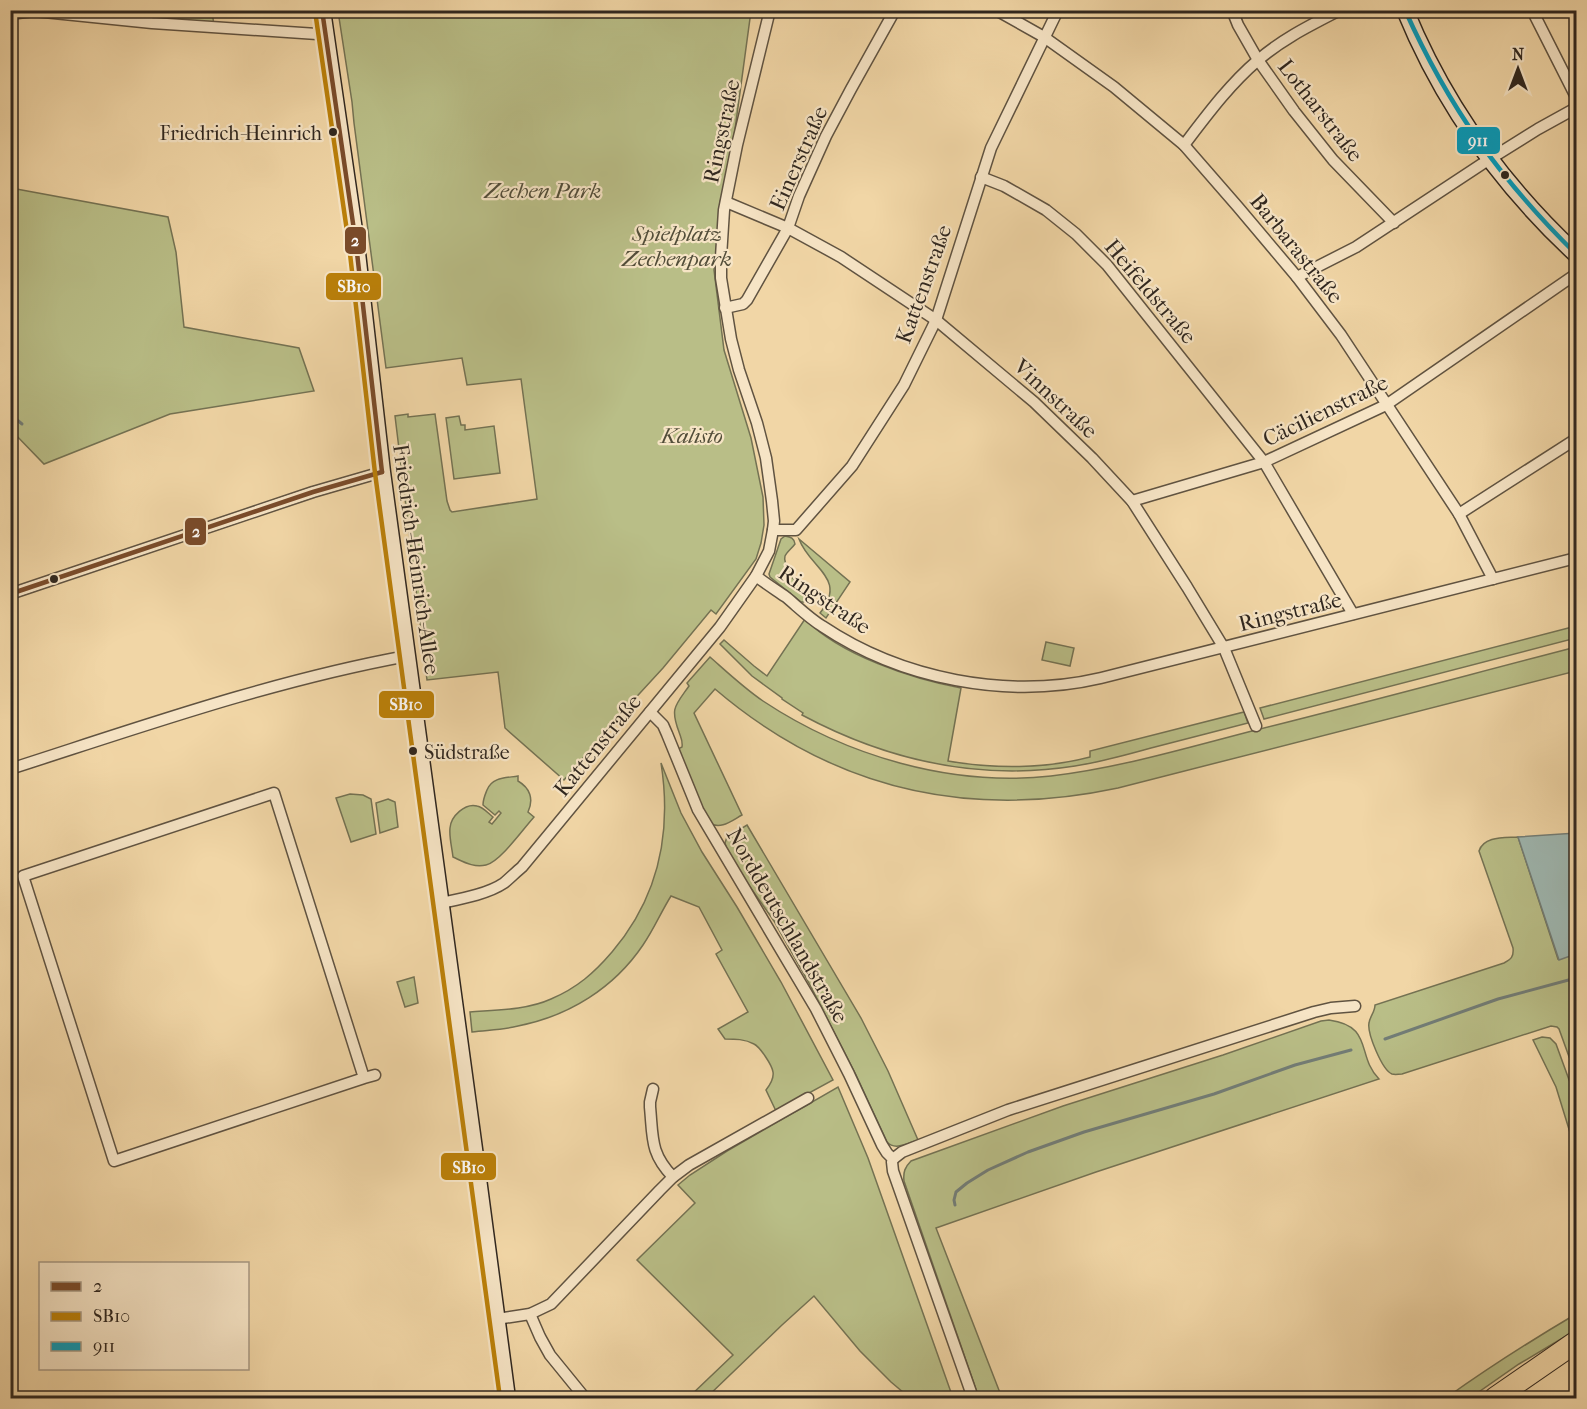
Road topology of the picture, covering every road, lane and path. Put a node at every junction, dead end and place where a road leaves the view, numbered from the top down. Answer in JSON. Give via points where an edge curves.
{"nodes":[{"id":1,"x":322,"y":10,"type":"edge"},
{"id":2,"x":770,"y":10,"type":"edge"},
{"id":3,"x":895,"y":10,"type":"edge"},
{"id":4,"x":996,"y":10,"type":"edge"},
{"id":5,"x":1058,"y":10,"type":"edge"},
{"id":6,"x":1232,"y":10,"type":"edge"},
{"id":7,"x":1340,"y":10,"type":"edge"},
{"id":8,"x":1405,"y":10,"type":"edge"},
{"id":9,"x":1532,"y":10,"type":"edge"},
{"id":10,"x":10,"y":14,"type":"edge"},
{"id":11,"x":326,"y":33,"type":"junction"},
{"id":12,"x":1044,"y":37,"type":"junction"},
{"id":13,"x":1258,"y":60,"type":"junction"},
{"id":14,"x":1576,"y":98,"type":"edge"},
{"id":15,"x":1576,"y":108,"type":"edge"},
{"id":16,"x":1184,"y":145,"type":"junction"},
{"id":17,"x":1490,"y":159,"type":"junction"},
{"id":18,"x":981,"y":177,"type":"junction"},
{"id":19,"x":726,"y":202,"type":"junction"},
{"id":20,"x":1394,"y":223,"type":"junction"},
{"id":21,"x":788,"y":228,"type":"junction"},
{"id":22,"x":1576,"y":254,"type":"edge"},
{"id":23,"x":1576,"y":274,"type":"edge"},
{"id":24,"x":1297,"y":277,"type":"junction"},
{"id":25,"x":725,"y":308,"type":"junction"},
{"id":26,"x":936,"y":320,"type":"junction"},
{"id":27,"x":1386,"y":405,"type":"junction"},
{"id":28,"x":1576,"y":439,"type":"edge"},
{"id":29,"x":1264,"y":462,"type":"junction"},
{"id":30,"x":382,"y":472,"type":"junction"},
{"id":31,"x":1132,"y":501,"type":"junction"},
{"id":32,"x":1459,"y":514,"type":"junction"},
{"id":33,"x":773,"y":530,"type":"junction"},
{"id":34,"x":1576,"y":558,"type":"edge"},
{"id":35,"x":756,"y":576,"type":"junction"},
{"id":36,"x":1493,"y":579,"type":"junction"},
{"id":37,"x":10,"y":594,"type":"edge"},
{"id":38,"x":1353,"y":615,"type":"junction"},
{"id":39,"x":1224,"y":648,"type":"junction"},
{"id":40,"x":407,"y":656,"type":"junction"},
{"id":41,"x":650,"y":712,"type":"junction"},
{"id":42,"x":1256,"y":726,"type":"dead end"},
{"id":43,"x":10,"y":769,"type":"edge"},
{"id":44,"x":441,"y":903,"type":"junction"},
{"id":45,"x":1355,"y":1005,"type":"dead end"},
{"id":46,"x":375,"y":1075,"type":"dead end"},
{"id":47,"x":364,"y":1078,"type":"junction"},
{"id":48,"x":653,"y":1089,"type":"dead end"},
{"id":49,"x":808,"y":1098,"type":"dead end"},
{"id":50,"x":893,"y":1159,"type":"junction"},
{"id":51,"x":673,"y":1177,"type":"junction"},
{"id":52,"x":530,"y":1314,"type":"junction"},
{"id":53,"x":497,"y":1319,"type":"junction"},
{"id":54,"x":1576,"y":1342,"type":"edge"},
{"id":55,"x":507,"y":1398,"type":"edge"},
{"id":56,"x":585,"y":1398,"type":"edge"},
{"id":57,"x":973,"y":1398,"type":"edge"},
{"id":58,"x":1495,"y":1398,"type":"edge"}],
"edges":[{"from":1,"to":11,"type":"main road","name":"Friedrich-Heinrich-Allee"},
{"from":2,"to":19,"type":"street","name":"Ringstraße"},
{"from":3,"to":21,"type":"street","name":"Einerstraße","via":[[826,136]]},
{"from":4,"to":12,"type":"street","name":"Barbarastraße"},
{"from":5,"to":12,"type":"street","name":"Kattenstraße"},
{"from":6,"to":13,"type":"street","name":"Lotharstraße"},
{"from":7,"to":13,"type":"street","via":[[1299,31]]},
{"from":8,"to":17,"type":"main road","via":[[1443,89]]},
{"from":9,"to":14,"type":"street"},
{"from":10,"to":11,"type":"street","via":[[34,11],[152,23]]},
{"from":11,"to":30,"type":"main road","name":"Friedrich-Heinrich-Allee","via":[[356,244]]},
{"from":12,"to":16,"type":"street","name":"Barbarastraße","via":[[1114,87]]},
{"from":12,"to":18,"type":"street","name":"Kattenstraße"},
{"from":13,"to":16,"type":"street","via":[[1218,99]]},
{"from":13,"to":20,"type":"street","name":"Lotharstraße","via":[[1333,160]]},
{"from":15,"to":17,"type":"street"},
{"from":16,"to":24,"type":"street","name":"Barbarastraße"},
{"from":17,"to":20,"type":"street"},
{"from":17,"to":22,"type":"main road"},
{"from":18,"to":26,"type":"street","name":"Kattenstraße"},
{"from":18,"to":29,"type":"street","name":"Heifeldstraße","via":[[1046,210],[1107,265]]},
{"from":19,"to":21,"type":"street","name":"Vinnstraße"},
{"from":19,"to":25,"type":"street","name":"Ringstraße","via":[[721,257]]},
{"from":20,"to":24,"type":"street"},
{"from":21,"to":25,"type":"street","name":"Einerstraße","via":[[747,300]]},
{"from":21,"to":26,"type":"street","name":"Vinnstraße","via":[[841,257]]},
{"from":23,"to":27,"type":"street","name":"Cäcilienstraße"},
{"from":24,"to":27,"type":"street","name":"Barbarastraße","via":[[1341,335]]},
{"from":25,"to":33,"type":"street","name":"Ringstraße","via":[[766,458]]},
{"from":26,"to":31,"type":"street","name":"Vinnstraße","via":[[1034,402]]},
{"from":26,"to":33,"type":"street","name":"Kattenstraße","via":[[904,385],[852,466],[796,530]]},
{"from":27,"to":29,"type":"street","name":"Cäcilienstraße"},
{"from":27,"to":32,"type":"street","name":"Barbarastraße"},
{"from":28,"to":32,"type":"street"},
{"from":29,"to":31,"type":"street","name":"Cäcilienstraße"},
{"from":29,"to":38,"type":"street","name":"Heifeldstraße"},
{"from":30,"to":37,"type":"street"},
{"from":30,"to":40,"type":"main road","name":"Friedrich-Heinrich-Allee"},
{"from":31,"to":39,"type":"street","name":"Vinnstraße"},
{"from":32,"to":36,"type":"street","name":"Barbarastraße"},
{"from":33,"to":35,"type":"street","name":"Ringstraße","via":[[769,551]]},
{"from":34,"to":36,"type":"street","name":"Ringstraße"},
{"from":35,"to":39,"type":"street","name":"Ringstraße","via":[[820,625],[868,652],[916,671],[962,681],[1005,686],[1069,685]]},
{"from":35,"to":41,"type":"street","name":"Kattenstraße"},
{"from":36,"to":38,"type":"street","name":"Ringstraße"},
{"from":38,"to":39,"type":"street","name":"Ringstraße"},
{"from":39,"to":42,"type":"street","name":"Vinnstraße"},
{"from":40,"to":43,"type":"street","via":[[242,694]]},
{"from":40,"to":44,"type":"main road","name":"Friedrich-Heinrich-Allee"},
{"from":41,"to":44,"type":"street","name":"Kattenstraße","via":[[522,867],[503,884]]},
{"from":41,"to":50,"type":"street","name":"Norddeutschlandstraße","via":[[663,725],[698,810],[816,1008],[882,1145]]},
{"from":44,"to":53,"type":"main road","name":"Friedrich-Heinrich-Allee"},
{"from":45,"to":50,"type":"street","via":[[1314,1012],[1008,1110],[897,1154]]},
{"from":46,"to":47,"type":"street"},
{"from":47,"to":47,"type":"street","via":[[114,1161],[23,876],[274,793]]},
{"from":48,"to":51,"type":"street","via":[[650,1102],[655,1151]]},
{"from":49,"to":51,"type":"street"},
{"from":50,"to":57,"type":"street","name":"Norddeutschlandstraße","via":[[892,1171]]},
{"from":51,"to":52,"type":"street","via":[[561,1296]]},
{"from":52,"to":53,"type":"street"},
{"from":52,"to":56,"type":"street","via":[[550,1355]]},
{"from":53,"to":55,"type":"main road","name":"Friedrich-Heinrich-Allee"},
{"from":54,"to":58,"type":"highway"}]}
